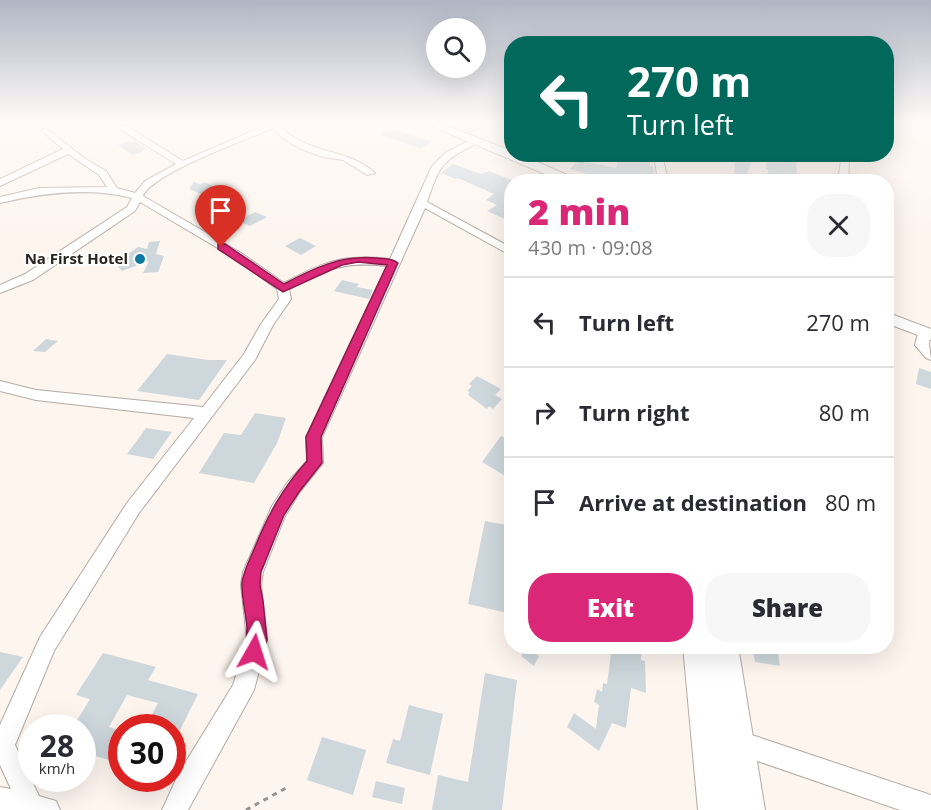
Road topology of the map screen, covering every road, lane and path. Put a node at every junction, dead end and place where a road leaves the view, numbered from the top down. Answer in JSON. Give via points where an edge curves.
{"nodes":[{"id":1,"x":51,"y":159,"type":"edge"},
{"id":2,"x":82,"y":159,"type":"edge"},
{"id":3,"x":174,"y":159,"type":"edge"},
{"id":4,"x":194,"y":159,"type":"edge"},
{"id":5,"x":346,"y":159,"type":"edge"},
{"id":6,"x":440,"y":159,"type":"edge"},
{"id":7,"x":519,"y":162,"type":"edge"},
{"id":8,"x":522,"y":162,"type":"edge"},
{"id":9,"x":182,"y":164,"type":"junction"},
{"id":10,"x":370,"y":173,"type":"dead end"},
{"id":11,"x":550,"y":174,"type":"edge"},
{"id":12,"x":551,"y":174,"type":"edge"},
{"id":13,"x":0,"y":183,"type":"edge"},
{"id":14,"x":113,"y":190,"type":"junction"},
{"id":15,"x":0,"y":193,"type":"edge"},
{"id":16,"x":136,"y":196,"type":"junction"},
{"id":17,"x":13,"y":197,"type":"junction"},
{"id":18,"x":0,"y":200,"type":"edge"},
{"id":19,"x":422,"y":203,"type":"junction"},
{"id":20,"x":504,"y":249,"type":"edge"},
{"id":21,"x":393,"y":263,"type":"junction"},
{"id":22,"x":283,"y":288,"type":"junction"},
{"id":23,"x":0,"y":289,"type":"edge"},
{"id":24,"x":894,"y":313,"type":"edge"},
{"id":25,"x":894,"y":319,"type":"edge"},
{"id":26,"x":929,"y":332,"type":"edge"},
{"id":27,"x":931,"y":355,"type":"edge"},
{"id":28,"x":0,"y":386,"type":"edge"},
{"id":29,"x":206,"y":413,"type":"junction"},
{"id":30,"x":699,"y":654,"type":"edge"},
{"id":31,"x":724,"y":654,"type":"edge"},
{"id":32,"x":737,"y":742,"type":"junction"},
{"id":33,"x":286,"y":788,"type":"dead end"},
{"id":34,"x":0,"y":799,"type":"edge"},
{"id":35,"x":39,"y":808,"type":"edge"},
{"id":36,"x":931,"y":808,"type":"edge"},
{"id":37,"x":175,"y":810,"type":"edge"},
{"id":38,"x":246,"y":810,"type":"edge"},
{"id":39,"x":716,"y":810,"type":"edge"},
{"id":40,"x":747,"y":810,"type":"edge"}],
"edges":[{"from":1,"to":13,"type":"street"},
{"from":2,"to":14,"type":"street","via":[[103,173]]},
{"from":3,"to":9,"type":"street"},
{"from":4,"to":9,"type":"street"},
{"from":5,"to":10,"type":"street"},
{"from":6,"to":19,"type":"street"},
{"from":7,"to":11,"type":"highway"},
{"from":8,"to":12,"type":"highway"},
{"from":9,"to":16,"type":"street","via":[[144,186]]},
{"from":14,"to":16,"type":"street"},
{"from":14,"to":17,"type":"street","via":[[39,191]]},
{"from":15,"to":17,"type":"street"},
{"from":16,"to":22,"type":"street","via":[[237,255]]},
{"from":16,"to":23,"type":"street","via":[[131,209],[29,277]]},
{"from":17,"to":18,"type":"street"},
{"from":19,"to":20,"type":"street"},
{"from":19,"to":21,"type":"street"},
{"from":21,"to":22,"type":"street","via":[[358,259],[339,263]]},
{"from":21,"to":37,"type":"street","via":[[314,437],[315,463],[278,512],[253,572],[257,640],[243,690]]},
{"from":22,"to":29,"type":"street","via":[[285,299],[250,357]]},
{"from":24,"to":26,"type":"main road"},
{"from":25,"to":26,"type":"main road"},
{"from":26,"to":27,"type":"street","via":[[922,345]]},
{"from":28,"to":29,"type":"street","via":[[36,395]]},
{"from":29,"to":35,"type":"street","via":[[133,508],[47,644],[3,746]]},
{"from":30,"to":39,"type":"highway"},
{"from":31,"to":32,"type":"highway"},
{"from":32,"to":36,"type":"street"},
{"from":32,"to":40,"type":"highway"},
{"from":33,"to":38,"type":"path"},
{"from":34,"to":35,"type":"street"}]}
